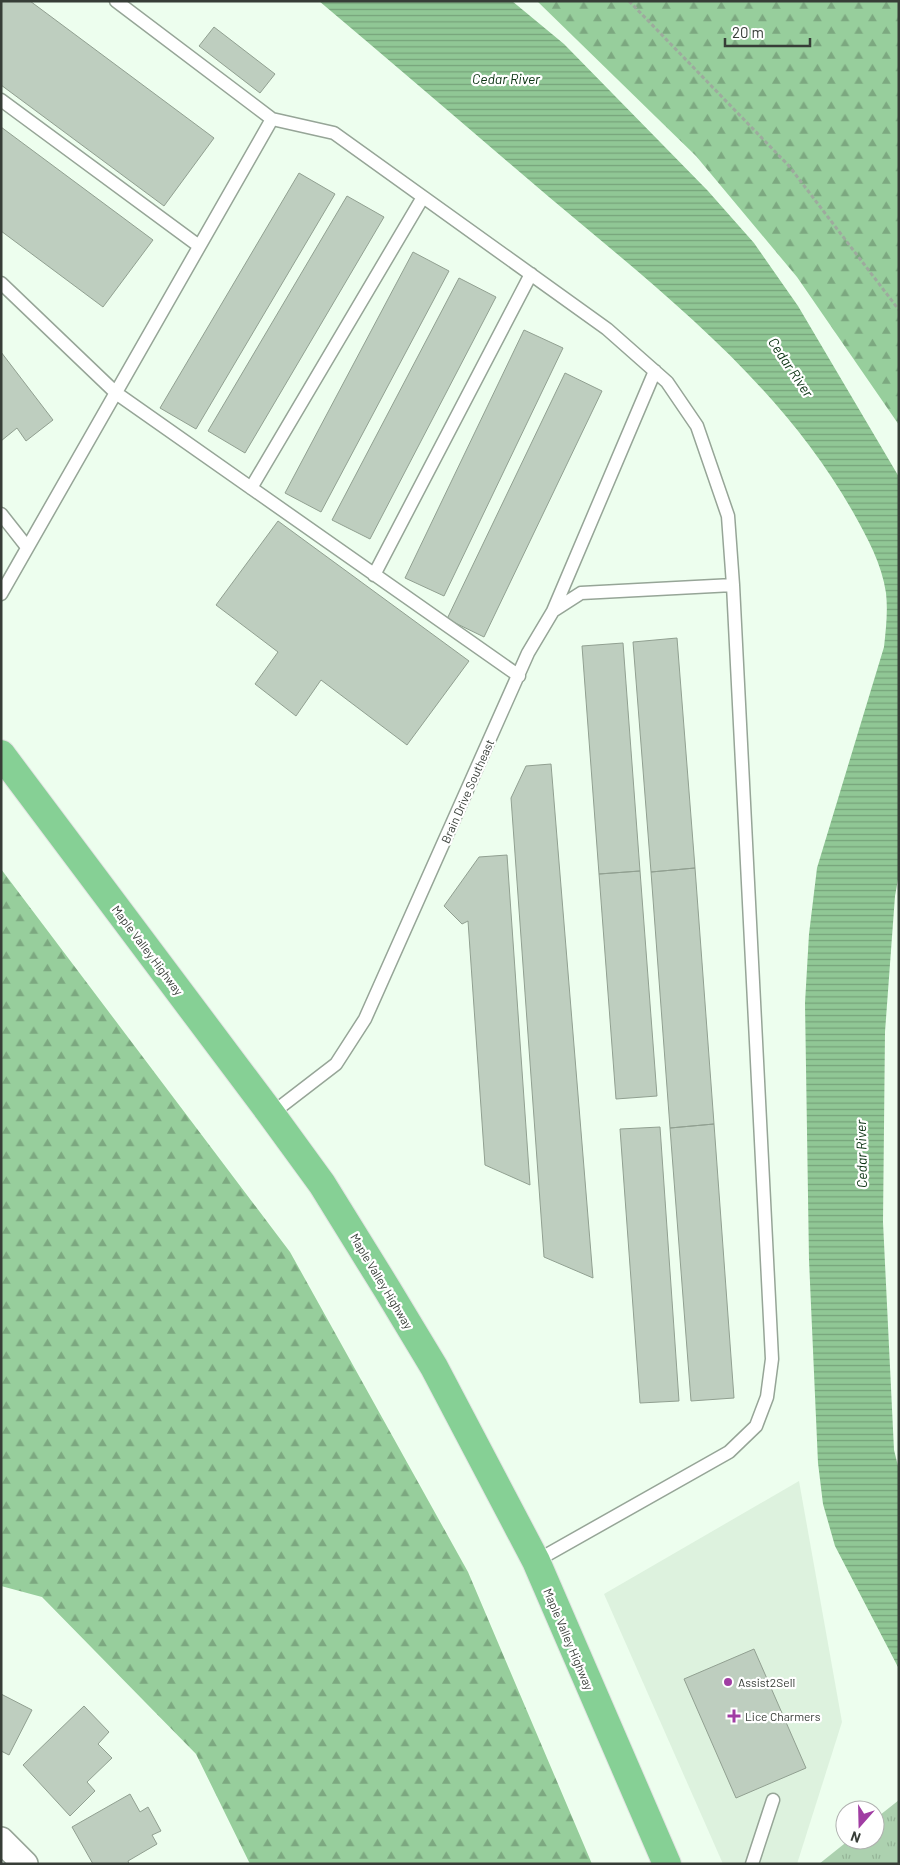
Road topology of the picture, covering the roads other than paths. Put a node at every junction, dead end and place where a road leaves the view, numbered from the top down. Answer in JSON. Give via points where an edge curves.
{"nodes":[{"id":1,"x":116,"y":1,"type":"edge"},
{"id":2,"x":1,"y":100,"type":"edge"},
{"id":3,"x":272,"y":119,"type":"junction"},
{"id":4,"x":423,"y":197,"type":"junction"},
{"id":5,"x":199,"y":246,"type":"junction"},
{"id":6,"x":531,"y":274,"type":"junction"},
{"id":7,"x":1,"y":283,"type":"edge"},
{"id":8,"x":655,"y":372,"type":"junction"},
{"id":9,"x":116,"y":393,"type":"junction"},
{"id":10,"x":251,"y":488,"type":"junction"},
{"id":11,"x":1,"y":514,"type":"edge"},
{"id":12,"x":27,"y":547,"type":"junction"},
{"id":13,"x":374,"y":575,"type":"junction"},
{"id":14,"x":733,"y":585,"type":"junction"},
{"id":15,"x":1,"y":594,"type":"edge"},
{"id":16,"x":553,"y":611,"type":"junction"},
{"id":17,"x":519,"y":676,"type":"junction"},
{"id":18,"x":1,"y":754,"type":"edge"},
{"id":19,"x":271,"y":1114,"type":"junction"},
{"id":20,"x":536,"y":1562,"type":"junction"},
{"id":21,"x":773,"y":1800,"type":"dead end"},
{"id":22,"x":1,"y":1840,"type":"edge"},
{"id":23,"x":23,"y":1861,"type":"edge"},
{"id":24,"x":666,"y":1864,"type":"edge"},
{"id":25,"x":752,"y":1864,"type":"edge"}],
"edges":[{"from":1,"to":3,"type":"lane"},
{"from":2,"to":5,"type":"lane"},
{"from":3,"to":4,"type":"lane","via":[[334,132]]},
{"from":3,"to":5,"type":"lane"},
{"from":4,"to":6,"type":"lane"},
{"from":4,"to":10,"type":"lane"},
{"from":5,"to":9,"type":"lane"},
{"from":6,"to":8,"type":"lane","via":[[607,329]]},
{"from":6,"to":13,"type":"lane"},
{"from":7,"to":9,"type":"lane"},
{"from":8,"to":14,"type":"lane","via":[[667,382],[697,426],[728,516]]},
{"from":8,"to":16,"type":"lane"},
{"from":9,"to":10,"type":"lane"},
{"from":9,"to":12,"type":"lane"},
{"from":10,"to":13,"type":"lane"},
{"from":11,"to":12,"type":"lane"},
{"from":12,"to":15,"type":"lane"},
{"from":13,"to":17,"type":"lane"},
{"from":14,"to":16,"type":"lane","name":"Brain Drive Southeast","via":[[581,593]]},
{"from":14,"to":20,"type":"lane","via":[[772,1359],[767,1397],[756,1426],[729,1452]]},
{"from":16,"to":17,"type":"lane","name":"Brain Drive Southeast","via":[[528,653]]},
{"from":17,"to":19,"type":"lane","name":"Brain Drive Southeast","via":[[365,1019],[336,1064]]},
{"from":18,"to":19,"type":"main road","name":"Maple Valley Highway"},
{"from":19,"to":20,"type":"main road","name":"Maple Valley Highway","via":[[322,1184],[434,1367]]},
{"from":20,"to":24,"type":"main road","name":"Maple Valley Highway"},
{"from":21,"to":25,"type":"lane"},
{"from":22,"to":23,"type":"street"}]}
